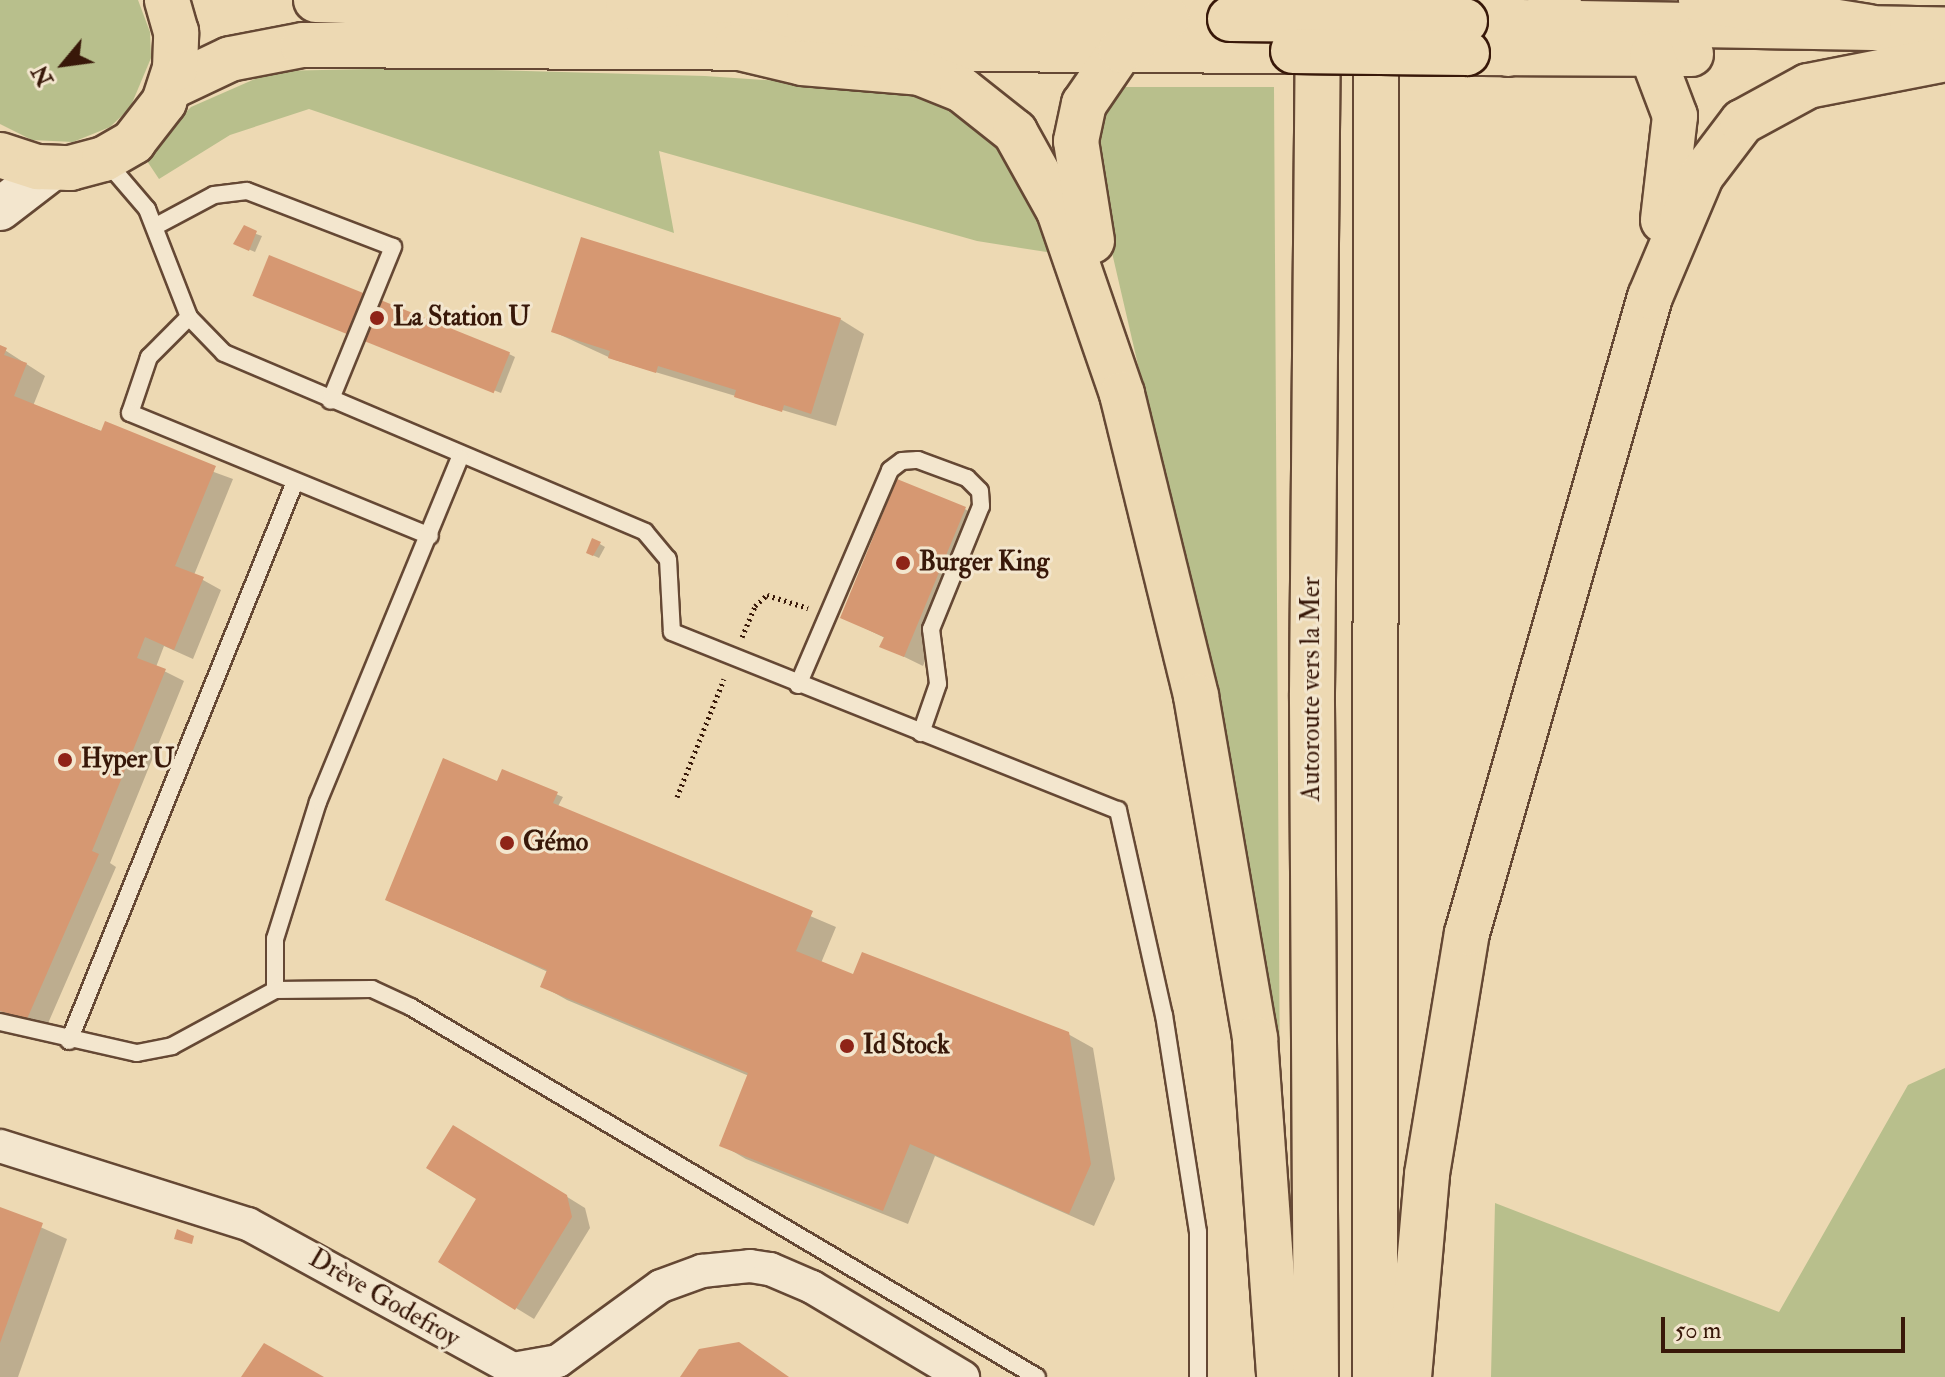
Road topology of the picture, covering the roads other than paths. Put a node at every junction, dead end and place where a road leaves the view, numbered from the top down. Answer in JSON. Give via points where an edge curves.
{"nodes":[{"id":1,"x":167,"y":0,"type":"edge"},
{"id":2,"x":316,"y":0,"type":"edge"},
{"id":3,"x":730,"y":0,"type":"edge"},
{"id":4,"x":1318,"y":0,"type":"edge"},
{"id":5,"x":1376,"y":0,"type":"edge"},
{"id":6,"x":1701,"y":0,"type":"edge"},
{"id":7,"x":628,"y":7,"type":"junction"},
{"id":8,"x":1551,"y":11,"type":"edge"},
{"id":9,"x":1167,"y":18,"type":"junction"},
{"id":10,"x":1869,"y":27,"type":"junction"},
{"id":11,"x":1945,"y":29,"type":"edge"},
{"id":12,"x":1230,"y":35,"type":"junction"},
{"id":13,"x":1641,"y":39,"type":"junction"},
{"id":14,"x":1480,"y":43,"type":"junction"},
{"id":15,"x":736,"y":47,"type":"junction"},
{"id":16,"x":1121,"y":50,"type":"junction"},
{"id":17,"x":1945,"y":57,"type":"edge"},
{"id":18,"x":171,"y":87,"type":"junction"},
{"id":19,"x":0,"y":155,"type":"edge"},
{"id":20,"x":104,"y":159,"type":"junction"},
{"id":21,"x":53,"y":168,"type":"junction"},
{"id":22,"x":0,"y":209,"type":"edge"},
{"id":23,"x":156,"y":226,"type":"junction"},
{"id":24,"x":1650,"y":297,"type":"junction"},
{"id":25,"x":189,"y":317,"type":"junction"},
{"id":26,"x":1122,"y":394,"type":"junction"},
{"id":27,"x":330,"y":401,"type":"junction"},
{"id":28,"x":460,"y":458,"type":"junction"},
{"id":29,"x":295,"y":482,"type":"junction"},
{"id":30,"x":430,"y":536,"type":"junction"},
{"id":31,"x":798,"y":685,"type":"junction"},
{"id":32,"x":921,"y":733,"type":"junction"},
{"id":33,"x":275,"y":990,"type":"junction"},
{"id":34,"x":0,"y":1022,"type":"edge"},
{"id":35,"x":69,"y":1041,"type":"junction"},
{"id":36,"x":0,"y":1146,"type":"edge"},
{"id":37,"x":543,"y":1372,"type":"edge"},
{"id":38,"x":963,"y":1377,"type":"edge"},
{"id":39,"x":1037,"y":1377,"type":"edge"},
{"id":40,"x":1198,"y":1377,"type":"edge"},
{"id":41,"x":1279,"y":1377,"type":"edge"},
{"id":42,"x":1316,"y":1377,"type":"edge"},
{"id":43,"x":1375,"y":1377,"type":"edge"},
{"id":44,"x":1409,"y":1377,"type":"edge"}],
"edges":[{"from":1,"to":18,"type":"main road","via":[[176,32]]},
{"from":2,"to":7,"type":"main road"},
{"from":3,"to":7,"type":"main road"},
{"from":4,"to":42,"type":"main road","name":"Autoroute vers la Mer","via":[[1312,693]]},
{"from":5,"to":43,"type":"main road"},
{"from":6,"to":10,"type":"main road"},
{"from":7,"to":9,"type":"main road","via":[[809,16]]},
{"from":8,"to":13,"type":"main road"},
{"from":8,"to":14,"type":"main road"},
{"from":9,"to":12,"type":"main road"},
{"from":9,"to":16,"type":"main road"},
{"from":10,"to":11,"type":"main road"},
{"from":10,"to":13,"type":"main road"},
{"from":12,"to":14,"type":"main road","bridge":true},
{"from":12,"to":16,"type":"main road"},
{"from":13,"to":14,"type":"main road"},
{"from":13,"to":17,"type":"main road"},
{"from":13,"to":24,"type":"main road","via":[[1672,99],[1676,138]]},
{"from":15,"to":16,"type":"main road"},
{"from":15,"to":18,"type":"main road","via":[[303,45],[230,59]]},
{"from":15,"to":26,"type":"main road","via":[[802,63],[920,73],[962,90],[1001,118],[1050,190]]},
{"from":16,"to":26,"type":"main road","via":[[1090,89],[1076,141]]},
{"from":17,"to":24,"type":"main road","via":[[1808,86],[1742,122],[1701,176]]},
{"from":18,"to":20,"type":"main road","via":[[145,130]]},
{"from":19,"to":21,"type":"main road"},
{"from":20,"to":21,"type":"main road"},
{"from":20,"to":23,"type":"lane","via":[[138,194]]},
{"from":21,"to":22,"type":"street"},
{"from":23,"to":25,"type":"lane"},
{"from":23,"to":27,"type":"lane","via":[[206,198],[247,191],[393,247]]},
{"from":24,"to":44,"type":"main road","via":[[1467,933],[1432,1136]]},
{"from":25,"to":27,"type":"lane","via":[[224,353]]},
{"from":25,"to":29,"type":"lane","via":[[149,357],[130,413]]},
{"from":26,"to":41,"type":"main road","via":[[1196,696],[1238,924],[1263,1118]]},
{"from":27,"to":28,"type":"lane"},
{"from":28,"to":30,"type":"lane"},
{"from":28,"to":31,"type":"lane","via":[[652,537],[668,559],[672,632]]},
{"from":29,"to":30,"type":"lane"},
{"from":29,"to":35,"type":"lane"},
{"from":30,"to":33,"type":"lane","via":[[318,802],[275,939]]},
{"from":31,"to":32,"type":"lane"},
{"from":31,"to":32,"type":"lane","via":[[890,470],[902,461],[918,460],[967,478],[980,491],[981,506],[931,629],[938,684]]},
{"from":32,"to":40,"type":"lane","via":[[1118,810],[1164,1015],[1198,1232]]},
{"from":33,"to":35,"type":"lane","via":[[193,1036],[152,1051],[118,1052]]},
{"from":33,"to":39,"type":"lane","via":[[354,987],[411,1007]]},
{"from":34,"to":35,"type":"lane"},
{"from":36,"to":37,"type":"street","name":"Drève Godefroy","via":[[248,1224],[326,1263],[486,1359]]},
{"from":37,"to":38,"type":"street","name":"Drève Godefroy","via":[[661,1286],[702,1271],[750,1266],[812,1287]]}]}
